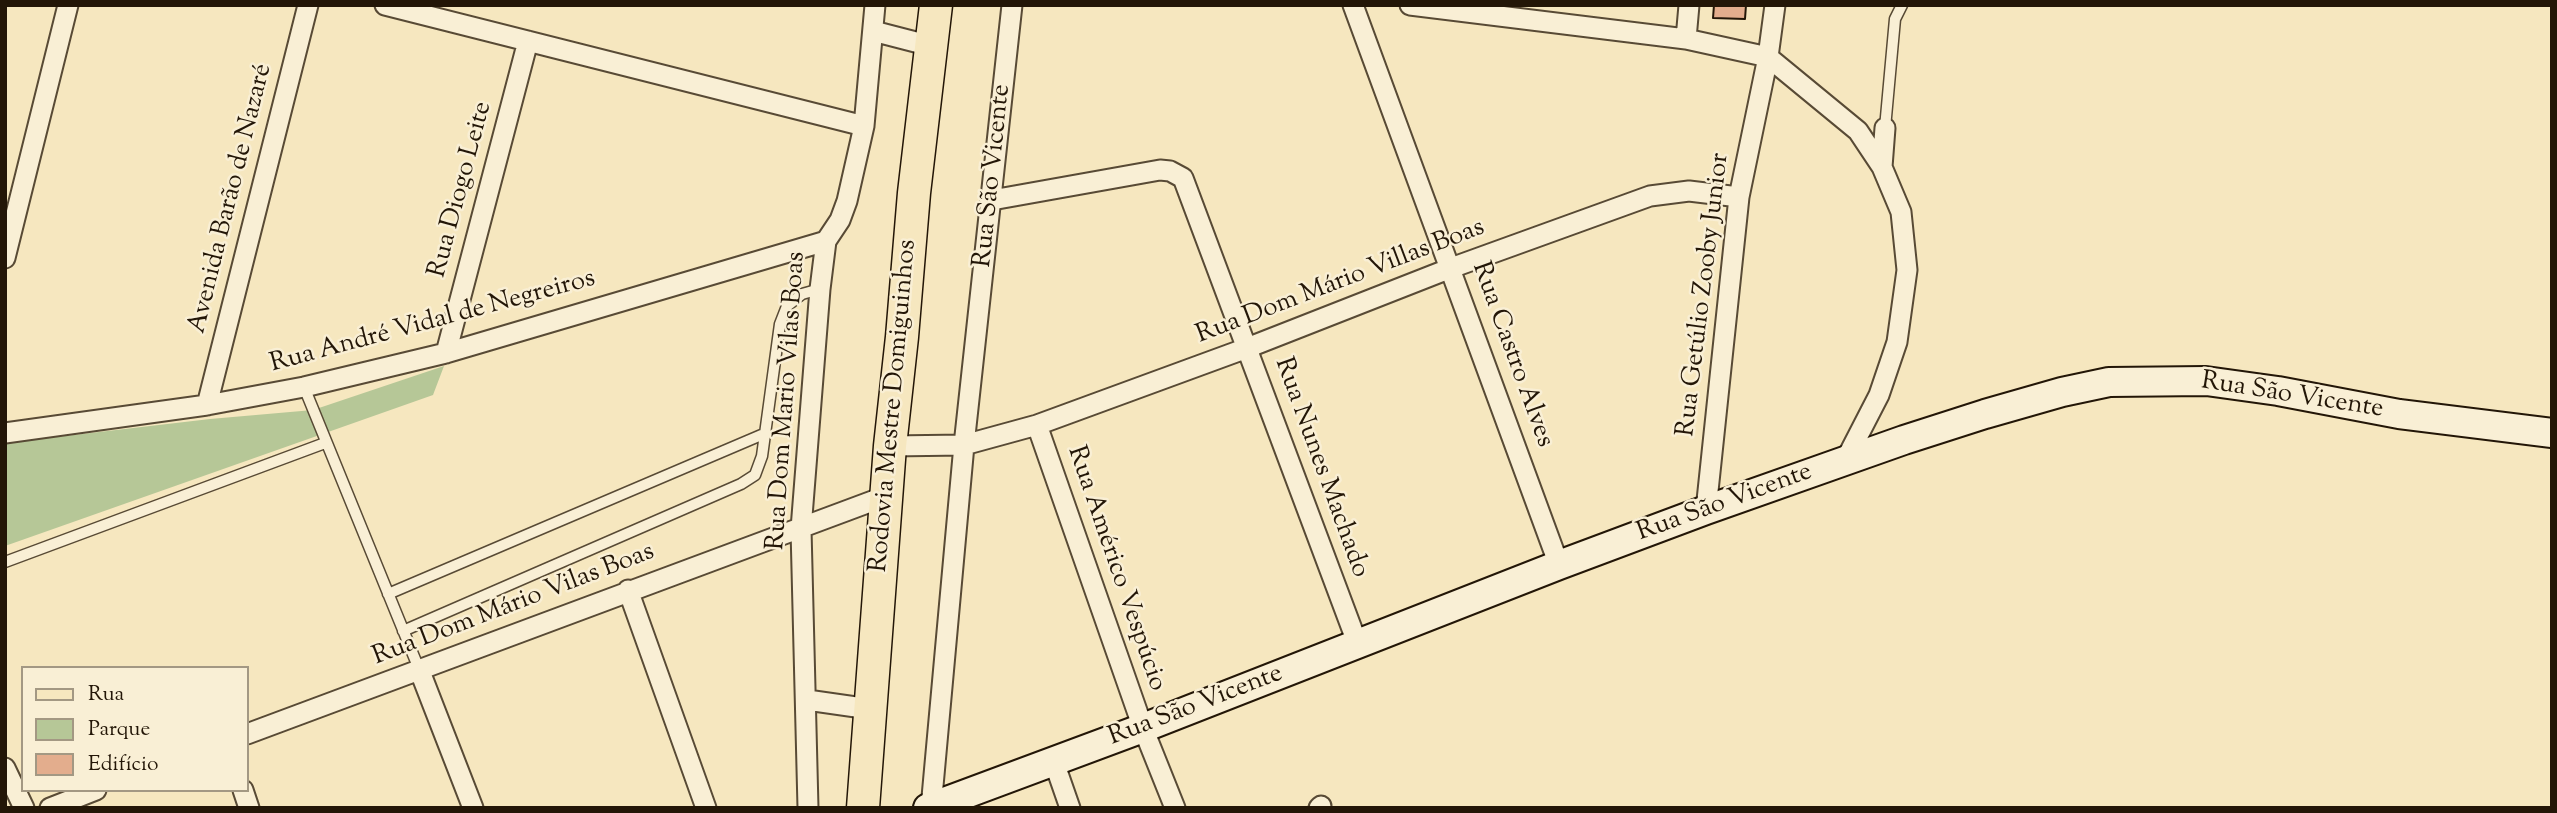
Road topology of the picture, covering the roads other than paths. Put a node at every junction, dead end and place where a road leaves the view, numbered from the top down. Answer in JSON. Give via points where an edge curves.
{"nodes":[{"id":1,"x":68,"y":5,"type":"edge"},
{"id":2,"x":309,"y":5,"type":"edge"},
{"id":3,"x":385,"y":5,"type":"edge"},
{"id":4,"x":875,"y":5,"type":"edge"},
{"id":5,"x":936,"y":5,"type":"edge"},
{"id":6,"x":1012,"y":5,"type":"edge"},
{"id":7,"x":1353,"y":5,"type":"edge"},
{"id":8,"x":1413,"y":5,"type":"edge"},
{"id":9,"x":1689,"y":5,"type":"edge"},
{"id":10,"x":1775,"y":5,"type":"edge"},
{"id":11,"x":1902,"y":5,"type":"edge"},
{"id":12,"x":873,"y":31,"type":"junction"},
{"id":13,"x":1686,"y":39,"type":"junction"},
{"id":14,"x":528,"y":41,"type":"junction"},
{"id":15,"x":931,"y":46,"type":"junction"},
{"id":16,"x":1768,"y":57,"type":"junction"},
{"id":17,"x":864,"y":126,"type":"junction"},
{"id":18,"x":1885,"y":128,"type":"joint"},
{"id":19,"x":1882,"y":167,"type":"junction"},
{"id":20,"x":1739,"y":197,"type":"junction"},
{"id":21,"x":992,"y":200,"type":"junction"},
{"id":22,"x":826,"y":241,"type":"junction"},
{"id":23,"x":5,"y":258,"type":"edge"},
{"id":24,"x":1451,"y":268,"type":"junction"},
{"id":25,"x":820,"y":289,"type":"junction"},
{"id":26,"x":1248,"y":348,"type":"junction"},
{"id":27,"x":446,"y":353,"type":"junction"},
{"id":28,"x":304,"y":387,"type":"junction"},
{"id":29,"x":207,"y":405,"type":"junction"},
{"id":30,"x":1037,"y":425,"type":"junction"},
{"id":31,"x":5,"y":433,"type":"edge"},
{"id":32,"x":766,"y":433,"type":"junction"},
{"id":33,"x":2552,"y":433,"type":"edge"},
{"id":34,"x":325,"y":443,"type":"junction"},
{"id":35,"x":964,"y":445,"type":"junction"},
{"id":36,"x":890,"y":446,"type":"junction"},
{"id":37,"x":1845,"y":461,"type":"junction"},
{"id":38,"x":886,"y":496,"type":"junction"},
{"id":39,"x":1706,"y":510,"type":"junction"},
{"id":40,"x":801,"y":528,"type":"junction"},
{"id":41,"x":5,"y":562,"type":"edge"},
{"id":42,"x":1559,"y":565,"type":"junction"},
{"id":43,"x":628,"y":590,"type":"junction"},
{"id":44,"x":388,"y":594,"type":"junction"},
{"id":45,"x":403,"y":631,"type":"junction"},
{"id":46,"x":1359,"y":645,"type":"junction"},
{"id":47,"x":419,"y":670,"type":"junction"},
{"id":48,"x":807,"y":700,"type":"junction"},
{"id":49,"x":870,"y":709,"type":"junction"},
{"id":50,"x":1143,"y":729,"type":"junction"},
{"id":51,"x":248,"y":734,"type":"edge"},
{"id":52,"x":1054,"y":762,"type":"junction"},
{"id":53,"x":5,"y":768,"type":"edge"},
{"id":54,"x":91,"y":792,"type":"edge"},
{"id":55,"x":930,"y":807,"type":"edge"},
{"id":56,"x":24,"y":808,"type":"edge"},
{"id":57,"x":50,"y":808,"type":"edge"},
{"id":58,"x":473,"y":808,"type":"edge"},
{"id":59,"x":706,"y":808,"type":"edge"},
{"id":60,"x":808,"y":808,"type":"edge"},
{"id":61,"x":863,"y":808,"type":"edge"},
{"id":62,"x":1070,"y":808,"type":"edge"},
{"id":63,"x":1175,"y":808,"type":"edge"}],
"edges":[{"from":1,"to":23,"type":"street"},
{"from":2,"to":29,"type":"street","name":"Avenida Barão de Nazaré"},
{"from":3,"to":14,"type":"street"},
{"from":4,"to":12,"type":"street","name":"Rua Dom Mario Vilas Boas"},
{"from":5,"to":15,"type":"main road","name":"Rodovia Mestre Domiguinhos"},
{"from":6,"to":21,"type":"street","name":"Rua São Vicente"},
{"from":7,"to":24,"type":"street","name":"Rua Castro Alves"},
{"from":8,"to":13,"type":"street"},
{"from":9,"to":13,"type":"street"},
{"from":10,"to":16,"type":"street","name":"Rua Getúlio Zooby Junior"},
{"from":11,"to":18,"type":"lane","via":[[1895,19]]},
{"from":12,"to":15,"type":"street"},
{"from":12,"to":17,"type":"street","name":"Rua Dom Mario Vilas Boas"},
{"from":13,"to":16,"type":"street"},
{"from":14,"to":17,"type":"street"},
{"from":14,"to":27,"type":"street","name":"Rua Diogo Leite"},
{"from":15,"to":36,"type":"main road","name":"Rodovia Mestre Domiguinhos"},
{"from":16,"to":19,"type":"street","via":[[1858,131]]},
{"from":16,"to":20,"type":"street","name":"Rua Getúlio Zooby Junior"},
{"from":17,"to":22,"type":"street","name":"Rua Dom Mario Vilas Boas","via":[[847,201]]},
{"from":18,"to":19,"type":"street"},
{"from":19,"to":37,"type":"street","via":[[1901,212],[1907,270],[1896,342],[1879,395]]},
{"from":20,"to":24,"type":"street","name":"Rua Dom Mário Villas Boas","via":[[1689,191],[1650,196]]},
{"from":20,"to":39,"type":"street","name":"Rua Getúlio Zooby Junior"},
{"from":21,"to":26,"type":"street","name":"Rua Nunes Machado","via":[[1160,170],[1177,173],[1183,178]]},
{"from":21,"to":35,"type":"street","name":"Rua São Vicente"},
{"from":22,"to":25,"type":"street","name":"Rua Dom Mario Vilas Boas"},
{"from":22,"to":27,"type":"street","name":"Rua André Vidal de Negreiros"},
{"from":24,"to":26,"type":"street","name":"Rua Dom Mário Villas Boas"},
{"from":24,"to":42,"type":"street","name":"Rua Castro Alves"},
{"from":25,"to":32,"type":"lane","via":[[802,294],[787,306],[780,324]]},
{"from":25,"to":40,"type":"street","name":"Rua Dom Mario Vilas Boas"},
{"from":26,"to":30,"type":"street","name":"Rua Dom Mário Villas Boas"},
{"from":26,"to":46,"type":"street","name":"Rua Nunes Machado"},
{"from":27,"to":28,"type":"street","name":"Rua André Vidal de Negreiros"},
{"from":28,"to":29,"type":"street","name":"Rua André Vidal de Negreiros"},
{"from":28,"to":34,"type":"lane"},
{"from":29,"to":31,"type":"street","name":"Rua André Vidal de Negreiros"},
{"from":30,"to":35,"type":"street","name":"Rua Dom Mário Villas Boas"},
{"from":30,"to":50,"type":"street","name":"Rua Américo Vespúcio"},
{"from":32,"to":44,"type":"lane"},
{"from":32,"to":45,"type":"lane","via":[[755,475],[741,484]]},
{"from":33,"to":37,"type":"street","name":"Rua São Vicente","via":[[2399,414],[2206,381],[2109,382],[1985,414]]},
{"from":34,"to":41,"type":"lane"},
{"from":34,"to":44,"type":"lane"},
{"from":35,"to":36,"type":"street","name":"Rua Dom Mário Villas Boas"},
{"from":35,"to":55,"type":"street","name":"Rua São Vicente"},
{"from":36,"to":38,"type":"main road","name":"Rodovia Mestre Domiguinhos"},
{"from":37,"to":39,"type":"street","name":"Rua São Vicente"},
{"from":38,"to":40,"type":"street","name":"Rua Dom Mário Vilas Boas"},
{"from":38,"to":49,"type":"main road","name":"Rodovia Mestre Domiguinhos"},
{"from":39,"to":42,"type":"street","name":"Rua São Vicente"},
{"from":40,"to":43,"type":"street","name":"Rua Dom Mário Vilas Boas"},
{"from":40,"to":48,"type":"street","name":"Rua Dom Mario Vilas Boas"},
{"from":42,"to":46,"type":"street","name":"Rua São Vicente"},
{"from":43,"to":47,"type":"street","name":"Rua Dom Mário Vilas Boas"},
{"from":43,"to":59,"type":"street"},
{"from":44,"to":45,"type":"lane"},
{"from":45,"to":47,"type":"lane"},
{"from":46,"to":50,"type":"street","name":"Rua São Vicente"},
{"from":47,"to":51,"type":"street","name":"Rua Dom Mário Vilas Boas"},
{"from":47,"to":58,"type":"street"},
{"from":48,"to":49,"type":"street"},
{"from":48,"to":60,"type":"street","name":"Rua Dom Mario Vilas Boas"},
{"from":49,"to":61,"type":"main road","name":"Rodovia Mestre Domiguinhos"},
{"from":50,"to":52,"type":"street","name":"Rua São Vicente"},
{"from":50,"to":63,"type":"street","name":"Rua Américo Vespúcio"},
{"from":52,"to":55,"type":"street","name":"Rua São Vicente"},
{"from":52,"to":62,"type":"street"},
{"from":53,"to":56,"type":"street"},
{"from":54,"to":57,"type":"street"}]}
